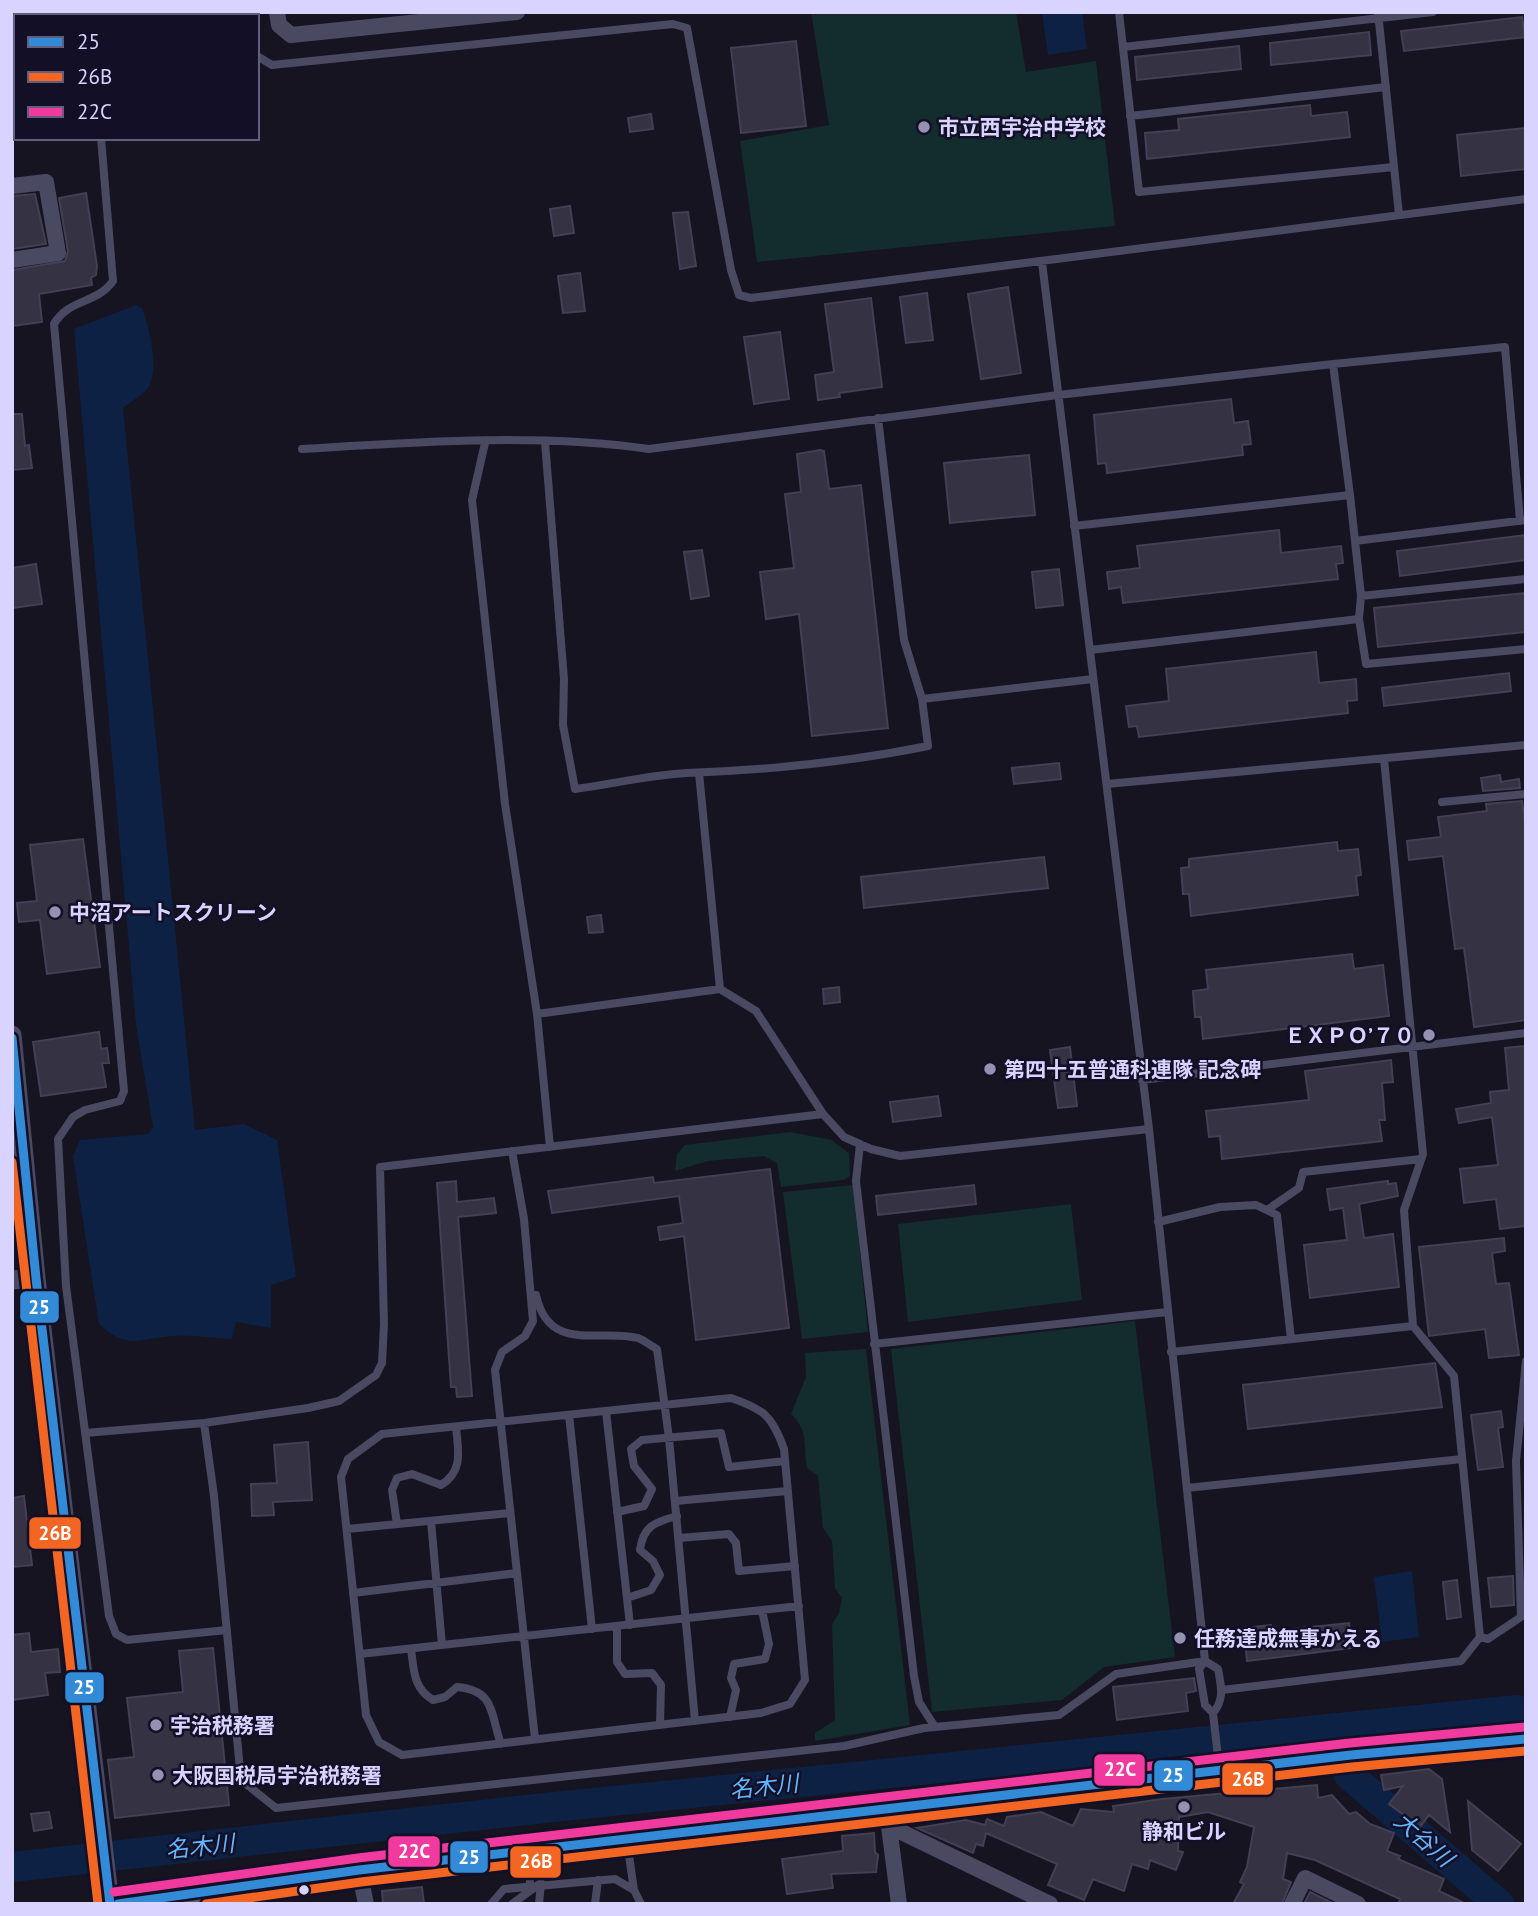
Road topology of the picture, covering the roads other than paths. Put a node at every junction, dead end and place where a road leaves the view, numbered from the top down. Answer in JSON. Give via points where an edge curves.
{"nodes":[{"id":1,"x":277,"y":12,"type":"edge"},
{"id":2,"x":517,"y":12,"type":"edge"},
{"id":3,"x":1119,"y":12,"type":"edge"},
{"id":4,"x":1433,"y":12,"type":"edge"},
{"id":5,"x":1378,"y":16,"type":"edge"},
{"id":6,"x":1122,"y":47,"type":"junction"},
{"id":7,"x":259,"y":58,"type":"edge"},
{"id":8,"x":1386,"y":87,"type":"junction"},
{"id":9,"x":1130,"y":116,"type":"junction"},
{"id":10,"x":101,"y":140,"type":"edge"},
{"id":11,"x":1394,"y":167,"type":"junction"},
{"id":12,"x":12,"y":186,"type":"edge"},
{"id":13,"x":1526,"y":200,"type":"edge"},
{"id":14,"x":1399,"y":215,"type":"junction"},
{"id":15,"x":12,"y":260,"type":"edge"},
{"id":16,"x":1042,"y":262,"type":"junction"},
{"id":17,"x":1333,"y":364,"type":"junction"},
{"id":18,"x":1058,"y":395,"type":"junction"},
{"id":19,"x":878,"y":418,"type":"junction"},
{"id":20,"x":545,"y":442,"type":"junction"},
{"id":21,"x":485,"y":443,"type":"junction"},
{"id":22,"x":302,"y":450,"type":"dead end"},
{"id":23,"x":1350,"y":495,"type":"junction"},
{"id":24,"x":1523,"y":521,"type":"edge"},
{"id":25,"x":1074,"y":526,"type":"junction"},
{"id":26,"x":1355,"y":541,"type":"junction"},
{"id":27,"x":1526,"y":579,"type":"edge"},
{"id":28,"x":1361,"y":596,"type":"junction"},
{"id":29,"x":1359,"y":619,"type":"junction"},
{"id":30,"x":1526,"y":649,"type":"edge"},
{"id":31,"x":1090,"y":650,"type":"junction"},
{"id":32,"x":1094,"y":679,"type":"junction"},
{"id":33,"x":922,"y":699,"type":"junction"},
{"id":34,"x":1526,"y":746,"type":"edge"},
{"id":35,"x":1384,"y":759,"type":"junction"},
{"id":36,"x":699,"y":774,"type":"junction"},
{"id":37,"x":1107,"y":784,"type":"junction"},
{"id":38,"x":1526,"y":794,"type":"edge"},
{"id":39,"x":1442,"y":802,"type":"dead end"},
{"id":40,"x":720,"y":989,"type":"junction"},
{"id":41,"x":537,"y":1014,"type":"junction"},
{"id":42,"x":1526,"y":1034,"type":"edge"},
{"id":43,"x":12,"y":1035,"type":"edge"},
{"id":44,"x":1414,"y":1048,"type":"junction"},
{"id":45,"x":1142,"y":1080,"type":"junction"},
{"id":46,"x":823,"y":1114,"type":"junction"},
{"id":47,"x":1149,"y":1129,"type":"junction"},
{"id":48,"x":860,"y":1144,"type":"junction"},
{"id":49,"x":550,"y":1147,"type":"junction"},
{"id":50,"x":512,"y":1151,"type":"junction"},
{"id":51,"x":1421,"y":1159,"type":"junction"},
{"id":52,"x":1267,"y":1210,"type":"junction"},
{"id":53,"x":524,"y":1220,"type":"junction"},
{"id":54,"x":1158,"y":1222,"type":"junction"},
{"id":55,"x":36,"y":1278,"type":"junction"},
{"id":56,"x":12,"y":1280,"type":"edge"},
{"id":57,"x":1167,"y":1312,"type":"junction"},
{"id":58,"x":1413,"y":1326,"type":"junction"},
{"id":59,"x":1291,"y":1339,"type":"junction"},
{"id":60,"x":874,"y":1344,"type":"junction"},
{"id":61,"x":1171,"y":1352,"type":"junction"},
{"id":62,"x":1526,"y":1361,"type":"edge"},
{"id":63,"x":666,"y":1405,"type":"junction"},
{"id":64,"x":606,"y":1411,"type":"junction"},
{"id":65,"x":569,"y":1415,"type":"junction"},
{"id":66,"x":500,"y":1422,"type":"junction"},
{"id":67,"x":204,"y":1423,"type":"junction"},
{"id":68,"x":456,"y":1427,"type":"junction"},
{"id":69,"x":85,"y":1433,"type":"junction"},
{"id":70,"x":669,"y":1437,"type":"junction"},
{"id":71,"x":1462,"y":1459,"type":"junction"},
{"id":72,"x":785,"y":1461,"type":"junction"},
{"id":73,"x":1187,"y":1488,"type":"junction"},
{"id":74,"x":788,"y":1491,"type":"junction"},
{"id":75,"x":676,"y":1501,"type":"junction"},
{"id":76,"x":617,"y":1512,"type":"junction"},
{"id":77,"x":510,"y":1513,"type":"junction"},
{"id":78,"x":677,"y":1516,"type":"junction"},
{"id":79,"x":431,"y":1521,"type":"junction"},
{"id":80,"x":397,"y":1524,"type":"junction"},
{"id":81,"x":347,"y":1530,"type":"junction"},
{"id":82,"x":679,"y":1538,"type":"junction"},
{"id":83,"x":795,"y":1566,"type":"junction"},
{"id":84,"x":517,"y":1573,"type":"junction"},
{"id":85,"x":438,"y":1583,"type":"junction"},
{"id":86,"x":353,"y":1593,"type":"junction"},
{"id":87,"x":626,"y":1598,"type":"junction"},
{"id":88,"x":799,"y":1606,"type":"junction"},
{"id":89,"x":762,"y":1610,"type":"junction"},
{"id":90,"x":688,"y":1618,"type":"junction"},
{"id":91,"x":630,"y":1625,"type":"junction"},
{"id":92,"x":617,"y":1626,"type":"junction"},
{"id":93,"x":592,"y":1629,"type":"junction"},
{"id":94,"x":227,"y":1630,"type":"junction"},
{"id":95,"x":524,"y":1637,"type":"junction"},
{"id":96,"x":1480,"y":1637,"type":"junction"},
{"id":97,"x":442,"y":1645,"type":"junction"},
{"id":98,"x":411,"y":1649,"type":"junction"},
{"id":99,"x":360,"y":1654,"type":"junction"},
{"id":100,"x":1205,"y":1661,"type":"junction"},
{"id":101,"x":1222,"y":1690,"type":"junction"},
{"id":102,"x":1213,"y":1713,"type":"junction"},
{"id":103,"x":730,"y":1717,"type":"junction"},
{"id":104,"x":695,"y":1721,"type":"junction"},
{"id":105,"x":660,"y":1725,"type":"junction"},
{"id":106,"x":935,"y":1727,"type":"junction"},
{"id":107,"x":1526,"y":1738,"type":"edge"},
{"id":108,"x":535,"y":1739,"type":"junction"},
{"id":109,"x":500,"y":1744,"type":"junction"},
{"id":110,"x":1218,"y":1760,"type":"junction"},
{"id":111,"x":888,"y":1818,"type":"junction"},
{"id":112,"x":627,"y":1839,"type":"junction"},
{"id":113,"x":528,"y":1851,"type":"junction"},
{"id":114,"x":359,"y":1870,"type":"junction"},
{"id":115,"x":598,"y":1880,"type":"junction"},
{"id":116,"x":541,"y":1883,"type":"junction"},
{"id":117,"x":530,"y":1885,"type":"junction"},
{"id":118,"x":634,"y":1890,"type":"junction"},
{"id":119,"x":1031,"y":1900,"type":"edge"},
{"id":120,"x":110,"y":1904,"type":"edge"},
{"id":121,"x":117,"y":1904,"type":"edge"},
{"id":122,"x":366,"y":1904,"type":"edge"},
{"id":123,"x":491,"y":1904,"type":"edge"},
{"id":124,"x":512,"y":1904,"type":"edge"},
{"id":125,"x":539,"y":1904,"type":"edge"},
{"id":126,"x":595,"y":1904,"type":"edge"},
{"id":127,"x":641,"y":1904,"type":"edge"},
{"id":128,"x":899,"y":1904,"type":"edge"},
{"id":129,"x":1050,"y":1904,"type":"edge"},
{"id":130,"x":1292,"y":1904,"type":"edge"},
{"id":131,"x":1358,"y":1904,"type":"edge"}],
"edges":[{"from":1,"to":2,"type":"street","via":[[279,25],[291,35]]},
{"from":3,"to":6,"type":"lane"},
{"from":4,"to":5,"type":"lane"},
{"from":5,"to":6,"type":"lane"},
{"from":5,"to":8,"type":"lane"},
{"from":6,"to":9,"type":"lane"},
{"from":7,"to":16,"type":"lane","via":[[272,65],[680,26],[687,28],[739,295],[751,298]]},
{"from":8,"to":9,"type":"lane"},
{"from":8,"to":11,"type":"lane"},
{"from":9,"to":11,"type":"lane","via":[[1139,192]]},
{"from":10,"to":69,"type":"lane","via":[[113,281],[105,293],[60,313],[54,324],[124,1091],[120,1101],[73,1117],[58,1139],[66,1286]]},
{"from":11,"to":14,"type":"lane"},
{"from":12,"to":15,"type":"street","via":[[46,182],[58,253]]},
{"from":13,"to":14,"type":"lane"},
{"from":14,"to":16,"type":"lane"},
{"from":16,"to":18,"type":"lane"},
{"from":17,"to":18,"type":"lane"},
{"from":17,"to":23,"type":"lane"},
{"from":17,"to":24,"type":"lane","via":[[1506,347]]},
{"from":18,"to":19,"type":"lane"},
{"from":18,"to":25,"type":"lane"},
{"from":19,"to":20,"type":"lane","via":[[649,449],[594,441]]},
{"from":19,"to":33,"type":"lane","via":[[904,640]]},
{"from":20,"to":21,"type":"lane"},
{"from":20,"to":36,"type":"lane","via":[[564,679],[562,725],[575,789]]},
{"from":21,"to":22,"type":"lane"},
{"from":21,"to":41,"type":"lane","via":[[472,500],[505,804]]},
{"from":23,"to":25,"type":"lane"},
{"from":23,"to":26,"type":"lane"},
{"from":24,"to":26,"type":"lane"},
{"from":25,"to":31,"type":"lane"},
{"from":26,"to":28,"type":"lane"},
{"from":27,"to":28,"type":"lane"},
{"from":28,"to":29,"type":"lane"},
{"from":29,"to":30,"type":"lane","via":[[1366,664]]},
{"from":29,"to":31,"type":"lane"},
{"from":31,"to":32,"type":"lane"},
{"from":32,"to":33,"type":"lane"},
{"from":32,"to":37,"type":"lane"},
{"from":33,"to":36,"type":"lane","via":[[928,746],[866,758]]},
{"from":34,"to":35,"type":"lane"},
{"from":35,"to":37,"type":"lane"},
{"from":35,"to":44,"type":"lane"},
{"from":36,"to":40,"type":"lane"},
{"from":37,"to":45,"type":"lane"},
{"from":38,"to":39,"type":"lane"},
{"from":40,"to":41,"type":"lane"},
{"from":40,"to":46,"type":"lane","via":[[756,1011]]},
{"from":41,"to":49,"type":"lane"},
{"from":42,"to":44,"type":"lane"},
{"from":43,"to":55,"type":"street"},
{"from":44,"to":45,"type":"lane"},
{"from":44,"to":51,"type":"lane"},
{"from":45,"to":47,"type":"lane"},
{"from":46,"to":48,"type":"lane","via":[[844,1138]]},
{"from":46,"to":49,"type":"lane"},
{"from":47,"to":48,"type":"lane","via":[[900,1156]]},
{"from":47,"to":54,"type":"lane"},
{"from":48,"to":60,"type":"lane","via":[[856,1181]]},
{"from":49,"to":50,"type":"lane"},
{"from":50,"to":53,"type":"lane"},
{"from":50,"to":67,"type":"lane","via":[[380,1167],[384,1324],[382,1363],[376,1374],[339,1401]]},
{"from":51,"to":52,"type":"lane","via":[[1303,1172],[1299,1188]]},
{"from":51,"to":58,"type":"lane","via":[[1404,1210]]},
{"from":52,"to":54,"type":"lane","via":[[1256,1205],[1220,1207]]},
{"from":52,"to":59,"type":"lane","via":[[1277,1215]]},
{"from":53,"to":63,"type":"lane","via":[[542,1315],[557,1329],[590,1338],[638,1338],[657,1349]]},
{"from":53,"to":66,"type":"lane","via":[[533,1321],[525,1336],[502,1352],[495,1370]]},
{"from":54,"to":57,"type":"lane"},
{"from":55,"to":56,"type":"street"},
{"from":55,"to":120,"type":"street"},
{"from":57,"to":60,"type":"lane"},
{"from":57,"to":61,"type":"lane"},
{"from":58,"to":59,"type":"lane"},
{"from":58,"to":71,"type":"lane","via":[[1454,1377]]},
{"from":59,"to":61,"type":"lane"},
{"from":60,"to":106,"type":"lane","via":[[914,1676],[919,1702]]},
{"from":61,"to":73,"type":"lane"},
{"from":62,"to":96,"type":"lane","via":[[1516,1461],[1521,1617],[1488,1639]]},
{"from":63,"to":64,"type":"lane"},
{"from":63,"to":70,"type":"lane"},
{"from":63,"to":72,"type":"lane","via":[[731,1398],[760,1408],[777,1428]]},
{"from":64,"to":65,"type":"lane"},
{"from":64,"to":76,"type":"lane"},
{"from":65,"to":66,"type":"lane"},
{"from":65,"to":93,"type":"lane"},
{"from":66,"to":68,"type":"lane"},
{"from":66,"to":77,"type":"lane"},
{"from":67,"to":69,"type":"lane"},
{"from":67,"to":94,"type":"lane"},
{"from":68,"to":80,"type":"lane","via":[[459,1466],[452,1479],[441,1485],[412,1474],[397,1478],[392,1490]]},
{"from":68,"to":81,"type":"lane","via":[[382,1434],[348,1459],[341,1477]]},
{"from":69,"to":94,"type":"lane","via":[[108,1616],[116,1634],[127,1640]]},
{"from":70,"to":72,"type":"lane","via":[[722,1433],[729,1468]]},
{"from":70,"to":75,"type":"lane"},
{"from":70,"to":76,"type":"lane","via":[[642,1440],[631,1449],[634,1466],[652,1489],[644,1506]]},
{"from":71,"to":73,"type":"lane"},
{"from":71,"to":96,"type":"lane"},
{"from":72,"to":74,"type":"lane"},
{"from":73,"to":100,"type":"lane"},
{"from":74,"to":75,"type":"lane"},
{"from":74,"to":83,"type":"lane"},
{"from":75,"to":78,"type":"lane"},
{"from":76,"to":87,"type":"lane"},
{"from":77,"to":79,"type":"lane"},
{"from":77,"to":84,"type":"lane"},
{"from":78,"to":82,"type":"lane"},
{"from":78,"to":87,"type":"lane","via":[[653,1523],[642,1536],[640,1550],[660,1575],[651,1590]]},
{"from":79,"to":80,"type":"lane"},
{"from":79,"to":85,"type":"lane"},
{"from":80,"to":81,"type":"lane"},
{"from":81,"to":86,"type":"lane"},
{"from":82,"to":83,"type":"lane","via":[[729,1534],[736,1543],[739,1571]]},
{"from":82,"to":90,"type":"lane"},
{"from":83,"to":88,"type":"lane"},
{"from":84,"to":85,"type":"lane"},
{"from":84,"to":95,"type":"lane"},
{"from":85,"to":86,"type":"lane"},
{"from":85,"to":97,"type":"lane"},
{"from":86,"to":99,"type":"lane"},
{"from":87,"to":91,"type":"lane"},
{"from":88,"to":89,"type":"lane"},
{"from":88,"to":103,"type":"lane","via":[[805,1680],[790,1704]]},
{"from":89,"to":90,"type":"lane"},
{"from":89,"to":103,"type":"lane","via":[[769,1644],[765,1659],[734,1664],[731,1678],[736,1690]]},
{"from":90,"to":91,"type":"lane"},
{"from":90,"to":104,"type":"lane"},
{"from":91,"to":92,"type":"lane"},
{"from":92,"to":93,"type":"lane"},
{"from":92,"to":105,"type":"lane","via":[[617,1662],[625,1674],[652,1673],[661,1685]]},
{"from":93,"to":95,"type":"lane"},
{"from":94,"to":106,"type":"lane","via":[[241,1780],[276,1808],[844,1746]]},
{"from":95,"to":97,"type":"lane"},
{"from":95,"to":108,"type":"lane"},
{"from":96,"to":101,"type":"lane","via":[[1461,1661]]},
{"from":97,"to":98,"type":"lane"},
{"from":98,"to":99,"type":"lane"},
{"from":98,"to":109,"type":"lane","via":[[421,1693],[433,1700],[457,1687],[476,1689],[488,1699]]},
{"from":99,"to":109,"type":"lane","via":[[366,1715],[379,1742],[402,1755]]},
{"from":100,"to":101,"type":"lane","via":[[1218,1668]]},
{"from":100,"to":102,"type":"lane","via":[[1199,1669],[1201,1689],[1205,1705]]},
{"from":100,"to":106,"type":"lane","via":[[1116,1674],[1059,1715]]},
{"from":101,"to":102,"type":"lane","via":[[1221,1704]]},
{"from":102,"to":110,"type":"lane"},
{"from":103,"to":104,"type":"lane"},
{"from":104,"to":105,"type":"lane"},
{"from":105,"to":108,"type":"lane"},
{"from":107,"to":110,"type":"main road","via":[[1351,1755]]},
{"from":108,"to":109,"type":"lane"},
{"from":110,"to":111,"type":"main road"},
{"from":111,"to":112,"type":"main road"},
{"from":111,"to":119,"type":"street"},
{"from":111,"to":128,"type":"street"},
{"from":112,"to":113,"type":"main road"},
{"from":112,"to":118,"type":"lane"},
{"from":113,"to":114,"type":"main road"},
{"from":113,"to":117,"type":"lane"},
{"from":114,"to":121,"type":"main road"},
{"from":114,"to":122,"type":"street"},
{"from":115,"to":116,"type":"lane"},
{"from":115,"to":118,"type":"lane","via":[[615,1879]]},
{"from":115,"to":126,"type":"lane"},
{"from":116,"to":117,"type":"lane"},
{"from":116,"to":124,"type":"lane"},
{"from":116,"to":125,"type":"lane"},
{"from":117,"to":123,"type":"lane","via":[[504,1889]]},
{"from":118,"to":127,"type":"lane"},
{"from":119,"to":129,"type":"street"},
{"from":130,"to":131,"type":"street","via":[[1305,1878]]}]}
